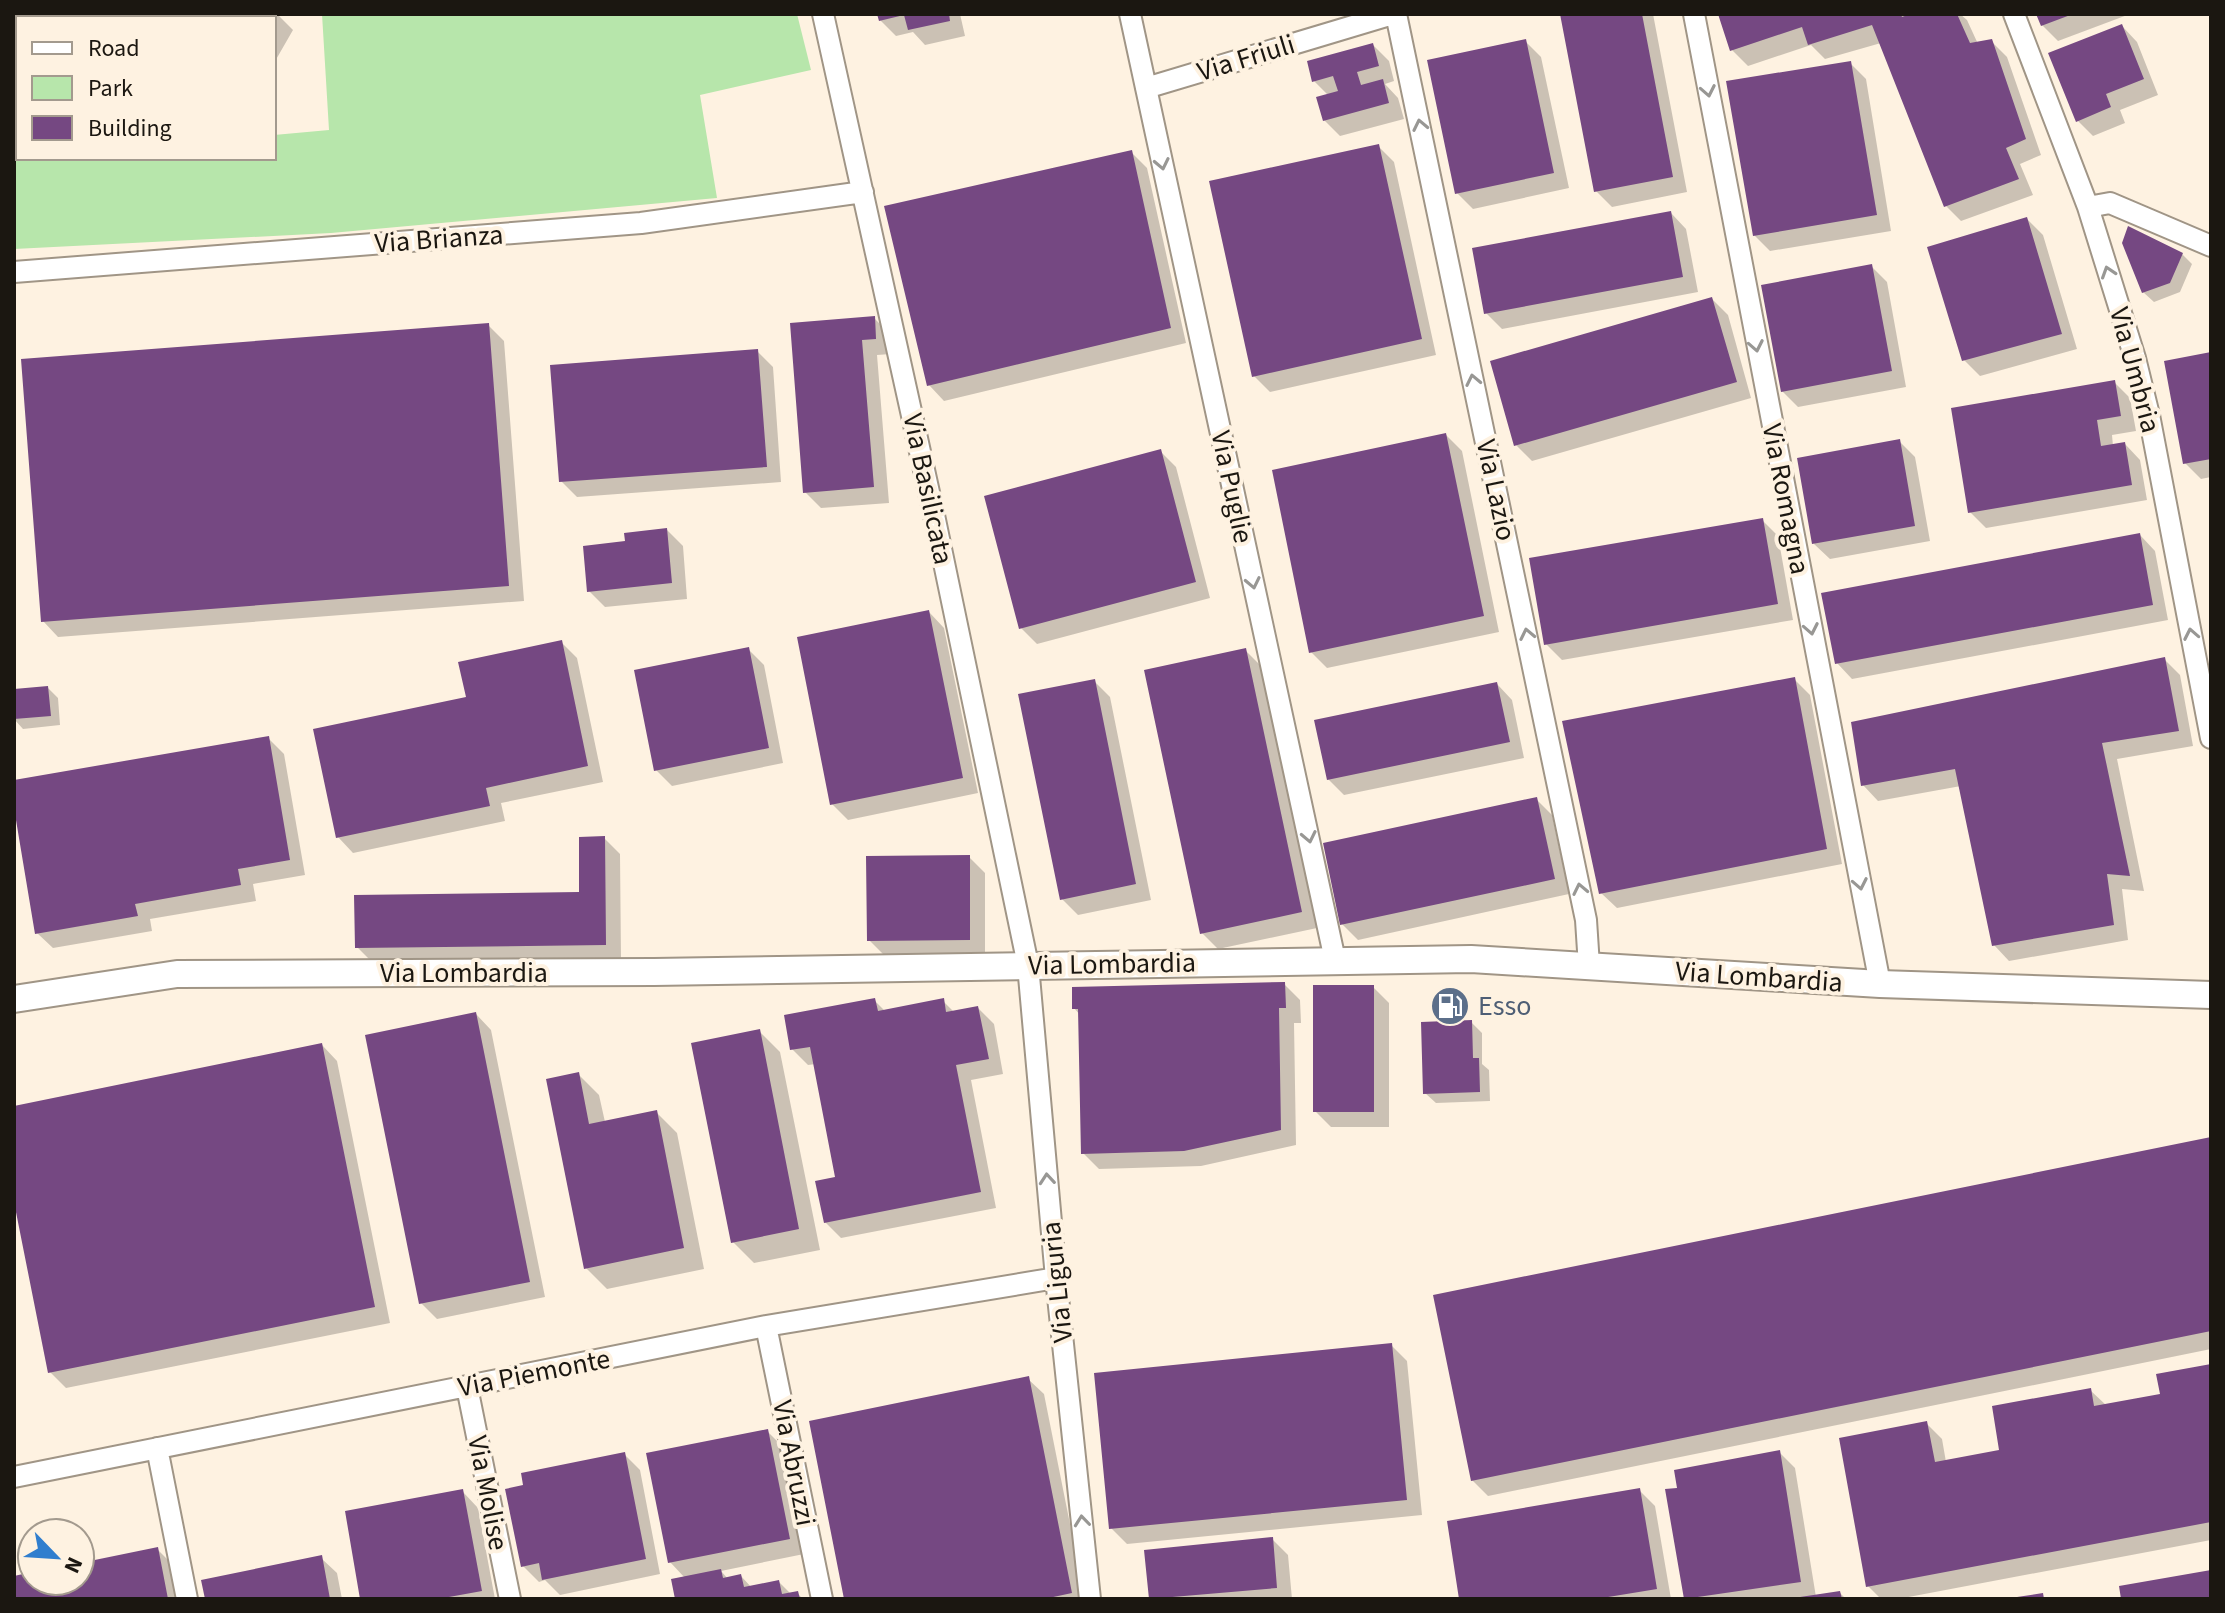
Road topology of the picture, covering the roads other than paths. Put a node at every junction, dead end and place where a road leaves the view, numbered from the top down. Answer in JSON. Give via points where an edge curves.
{"nodes":[{"id":1,"x":823,"y":14,"type":"edge"},
{"id":2,"x":1130,"y":14,"type":"edge"},
{"id":3,"x":1395,"y":14,"type":"edge"},
{"id":4,"x":1694,"y":14,"type":"edge"},
{"id":5,"x":2014,"y":14,"type":"edge"},
{"id":6,"x":1146,"y":88,"type":"junction"},
{"id":7,"x":863,"y":192,"type":"junction"},
{"id":8,"x":2088,"y":207,"type":"junction"},
{"id":9,"x":2211,"y":246,"type":"edge"},
{"id":10,"x":14,"y":272,"type":"edge"},
{"id":11,"x":2211,"y":738,"type":"edge"},
{"id":12,"x":1335,"y":960,"type":"junction"},
{"id":13,"x":1028,"y":965,"type":"junction"},
{"id":14,"x":1589,"y":966,"type":"junction"},
{"id":15,"x":1880,"y":984,"type":"junction"},
{"id":16,"x":2211,"y":995,"type":"edge"},
{"id":17,"x":14,"y":999,"type":"edge"},
{"id":18,"x":1056,"y":1278,"type":"junction"},
{"id":19,"x":766,"y":1326,"type":"junction"},
{"id":20,"x":467,"y":1387,"type":"junction"},
{"id":21,"x":157,"y":1448,"type":"junction"},
{"id":22,"x":14,"y":1477,"type":"edge"},
{"id":23,"x":187,"y":1599,"type":"edge"},
{"id":24,"x":510,"y":1599,"type":"edge"},
{"id":25,"x":822,"y":1599,"type":"edge"},
{"id":26,"x":1090,"y":1599,"type":"edge"}],
"edges":[{"from":1,"to":7,"type":"street","name":"Via Basilicata"},
{"from":2,"to":6,"type":"street","name":"Via Puglie"},
{"from":3,"to":6,"type":"street","name":"Via Friuli"},
{"from":14,"to":3,"type":"street","name":"Via Lazio","one_way":true,"via":[[1586,920]]},
{"from":4,"to":15,"type":"street","name":"Via Romagna","one_way":true},
{"from":5,"to":8,"type":"street","name":"Via Umbria"},
{"from":6,"to":12,"type":"street","name":"Via Puglie","one_way":true},
{"from":7,"to":10,"type":"street","name":"Via Brianza","via":[[641,223]]},
{"from":7,"to":13,"type":"street","name":"Via Basilicata"},
{"from":8,"to":9,"type":"street","via":[[2110,203]]},
{"from":11,"to":8,"type":"street","name":"Via Umbria","one_way":true,"via":[[2149,415]]},
{"from":12,"to":13,"type":"street","name":"Via Lombardia"},
{"from":12,"to":14,"type":"street","name":"Via Lombardia","via":[[1471,959]]},
{"from":13,"to":17,"type":"street","name":"Via Lombardia","via":[[177,974]]},
{"from":18,"to":13,"type":"street","name":"Via Liguria","one_way":true},
{"from":14,"to":15,"type":"street","name":"Via Lombardia"},
{"from":15,"to":16,"type":"street","name":"Via Lombardia"},
{"from":18,"to":19,"type":"street","name":"Via Piemonte"},
{"from":26,"to":18,"type":"street","name":"Via Liguria","one_way":true},
{"from":19,"to":20,"type":"street","name":"Via Piemonte"},
{"from":19,"to":25,"type":"street","name":"Via Abruzzi"},
{"from":20,"to":21,"type":"street","name":"Via Piemonte"},
{"from":20,"to":24,"type":"street","name":"Via Molise"},
{"from":21,"to":22,"type":"street","name":"Via Piemonte"},
{"from":21,"to":23,"type":"street"}]}
